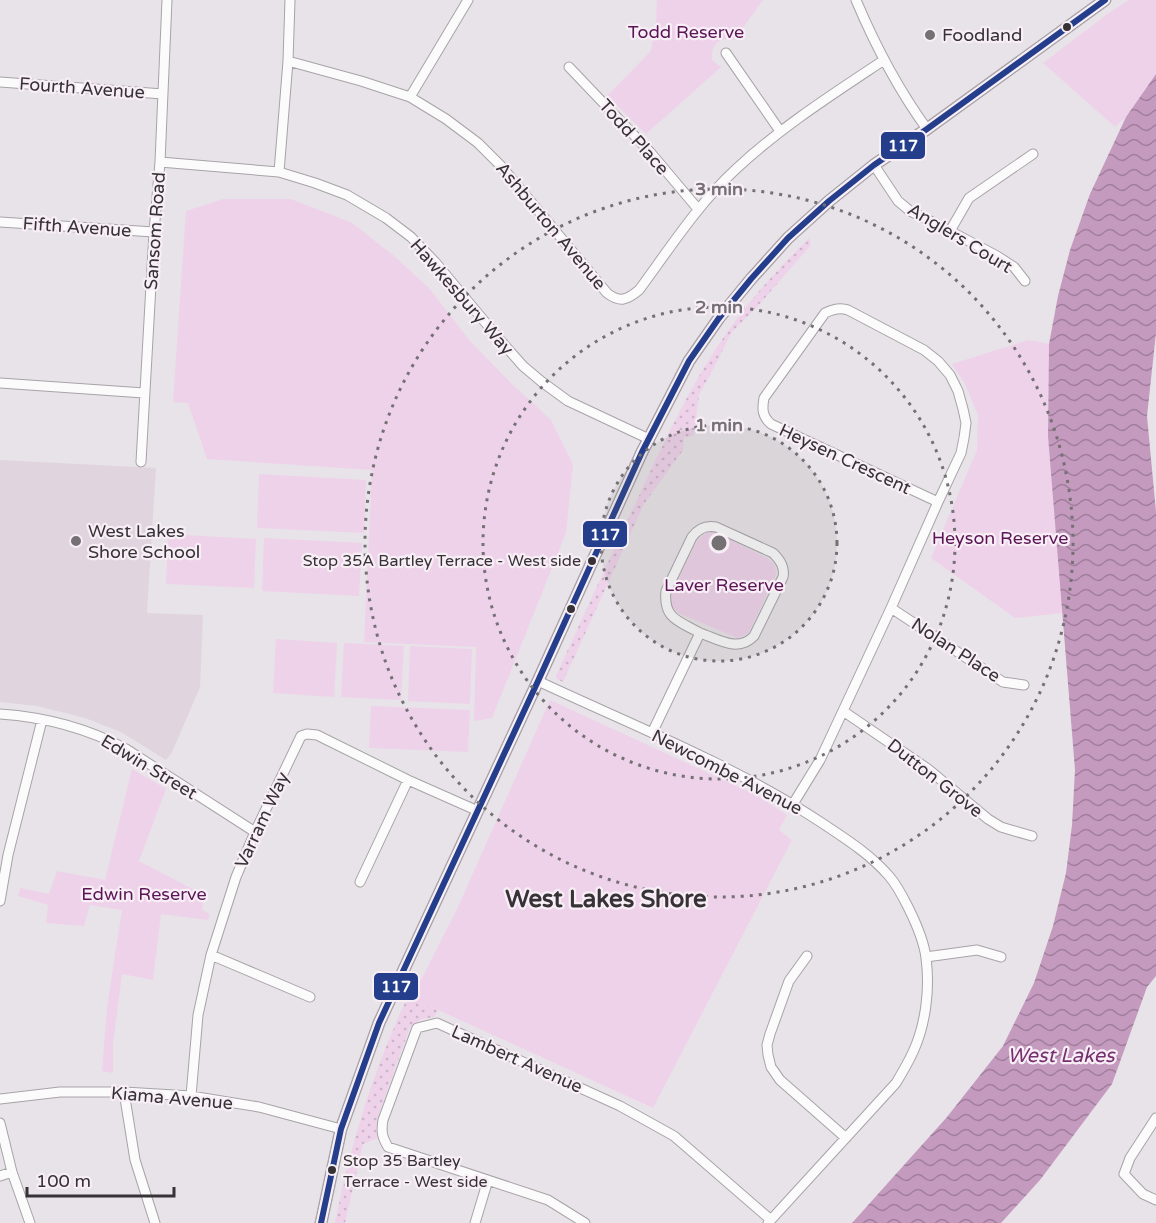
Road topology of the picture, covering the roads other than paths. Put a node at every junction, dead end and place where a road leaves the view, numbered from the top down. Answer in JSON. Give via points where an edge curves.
{"nodes":[{"id":1,"x":166,"y":0,"type":"edge"},
{"id":2,"x":290,"y":0,"type":"edge"},
{"id":3,"x":468,"y":0,"type":"edge"},
{"id":4,"x":856,"y":0,"type":"edge"},
{"id":5,"x":1105,"y":0,"type":"edge"},
{"id":6,"x":726,"y":53,"type":"dead end"},
{"id":7,"x":884,"y":60,"type":"junction"},
{"id":8,"x":288,"y":61,"type":"junction"},
{"id":9,"x":568,"y":67,"type":"dead end"},
{"id":10,"x":0,"y":82,"type":"edge"},
{"id":11,"x":163,"y":94,"type":"junction"},
{"id":12,"x":410,"y":97,"type":"junction"},
{"id":13,"x":927,"y":129,"type":"junction"},
{"id":14,"x":780,"y":131,"type":"junction"},
{"id":15,"x":1033,"y":154,"type":"dead end"},
{"id":16,"x":160,"y":162,"type":"junction"},
{"id":17,"x":874,"y":165,"type":"junction"},
{"id":18,"x":279,"y":172,"type":"junction"},
{"id":19,"x":698,"y":209,"type":"junction"},
{"id":20,"x":0,"y":222,"type":"edge"},
{"id":21,"x":950,"y":231,"type":"junction"},
{"id":22,"x":154,"y":232,"type":"junction"},
{"id":23,"x":1025,"y":281,"type":"dead end"},
{"id":24,"x":0,"y":383,"type":"edge"},
{"id":25,"x":144,"y":393,"type":"junction"},
{"id":26,"x":649,"y":439,"type":"junction"},
{"id":27,"x":141,"y":462,"type":"dead end"},
{"id":28,"x":938,"y":502,"type":"junction"},
{"id":29,"x":891,"y":608,"type":"junction"},
{"id":30,"x":700,"y":633,"type":"junction"},
{"id":31,"x":538,"y":681,"type":"junction"},
{"id":32,"x":1024,"y":685,"type":"dead end"},
{"id":33,"x":843,"y":711,"type":"junction"},
{"id":34,"x":0,"y":714,"type":"edge"},
{"id":35,"x":42,"y":720,"type":"junction"},
{"id":36,"x":652,"y":733,"type":"junction"},
{"id":37,"x":408,"y":780,"type":"junction"},
{"id":38,"x":793,"y":804,"type":"junction"},
{"id":39,"x":478,"y":811,"type":"junction"},
{"id":40,"x":255,"y":832,"type":"junction"},
{"id":41,"x":1032,"y":836,"type":"dead end"},
{"id":42,"x":4,"y":854,"type":"edge"},
{"id":43,"x":360,"y":882,"type":"dead end"},
{"id":44,"x":0,"y":901,"type":"edge"},
{"id":45,"x":211,"y":955,"type":"junction"},
{"id":46,"x":807,"y":956,"type":"dead end"},
{"id":47,"x":926,"y":957,"type":"junction"},
{"id":48,"x":1001,"y":957,"type":"dead end"},
{"id":49,"x":310,"y":997,"type":"dead end"},
{"id":50,"x":124,"y":1092,"type":"junction"},
{"id":51,"x":191,"y":1096,"type":"junction"},
{"id":52,"x":0,"y":1099,"type":"edge"},
{"id":53,"x":1156,"y":1118,"type":"edge"},
{"id":54,"x":0,"y":1123,"type":"edge"},
{"id":55,"x":341,"y":1129,"type":"junction"},
{"id":56,"x":846,"y":1138,"type":"junction"},
{"id":57,"x":12,"y":1172,"type":"junction"},
{"id":58,"x":0,"y":1176,"type":"edge"},
{"id":59,"x":488,"y":1179,"type":"junction"},
{"id":60,"x":1156,"y":1200,"type":"edge"},
{"id":61,"x":770,"y":1221,"type":"edge"},
{"id":62,"x":30,"y":1223,"type":"edge"},
{"id":63,"x":155,"y":1223,"type":"edge"},
{"id":64,"x":321,"y":1223,"type":"edge"},
{"id":65,"x":475,"y":1223,"type":"edge"},
{"id":66,"x":585,"y":1223,"type":"edge"}],
"edges":[{"from":1,"to":11,"type":"street","name":"Sansom Road"},
{"from":2,"to":8,"type":"street"},
{"from":3,"to":12,"type":"street"},
{"from":4,"to":7,"type":"street"},
{"from":5,"to":13,"type":"street"},
{"from":6,"to":14,"type":"street"},
{"from":7,"to":13,"type":"street"},
{"from":7,"to":14,"type":"street","name":"Ashburton Avenue"},
{"from":8,"to":12,"type":"street","name":"Ashburton Avenue"},
{"from":8,"to":18,"type":"street"},
{"from":9,"to":19,"type":"street","name":"Todd Place","via":[[650,152]]},
{"from":10,"to":11,"type":"street","name":"Fourth Avenue"},
{"from":11,"to":16,"type":"street","name":"Sansom Road"},
{"from":12,"to":19,"type":"street","name":"Ashburton Avenue","via":[[478,143],[614,298],[631,297],[639,290]]},
{"from":13,"to":17,"type":"street"},
{"from":14,"to":19,"type":"street","name":"Ashburton Avenue"},
{"from":15,"to":21,"type":"street","via":[[969,198]]},
{"from":16,"to":18,"type":"street","name":"Hawkesbury Way"},
{"from":16,"to":22,"type":"street","name":"Sansom Road"},
{"from":17,"to":21,"type":"street","name":"Anglers Court","via":[[898,201]]},
{"from":17,"to":26,"type":"street","via":[[788,238],[735,298],[689,361]]},
{"from":18,"to":26,"type":"street","name":"Hawkesbury Way","via":[[347,195],[386,218],[435,262],[523,366],[542,382],[568,401]]},
{"from":20,"to":22,"type":"street","name":"Fifth Avenue"},
{"from":21,"to":23,"type":"street","name":"Anglers Court","via":[[1014,267]]},
{"from":22,"to":25,"type":"street","name":"Sansom Road"},
{"from":24,"to":25,"type":"street"},
{"from":25,"to":27,"type":"street","name":"Sansom Road"},
{"from":26,"to":31,"type":"street"},
{"from":28,"to":28,"type":"street","name":"Heysen Crescent","via":[[961,453],[966,423],[950,375],[924,350],[848,310],[825,313],[764,398],[766,420]]},
{"from":28,"to":29,"type":"street","name":"Heysen Crescent"},
{"from":29,"to":32,"type":"street","name":"Nolan Place","via":[[1003,682]]},
{"from":29,"to":33,"type":"street","name":"Heysen Crescent"},
{"from":30,"to":30,"type":"street","via":[[731,645],[748,642],[783,577],[780,560],[773,553],[716,527],[697,531],[665,599],[671,616]]},
{"from":30,"to":36,"type":"street"},
{"from":31,"to":36,"type":"street","name":"Newcombe Avenue"},
{"from":31,"to":39,"type":"street"},
{"from":33,"to":38,"type":"street","name":"Heysen Crescent"},
{"from":33,"to":41,"type":"street","name":"Dutton Grove","via":[[928,769],[988,819]]},
{"from":34,"to":35,"type":"street","name":"Edwin Street"},
{"from":35,"to":40,"type":"street","name":"Edwin Street","via":[[81,729],[126,749]]},
{"from":35,"to":42,"type":"street"},
{"from":36,"to":38,"type":"street","name":"Newcombe Avenue"},
{"from":37,"to":39,"type":"street","name":"Varram Way"},
{"from":37,"to":40,"type":"street","name":"Varram Way","via":[[317,735],[301,736]]},
{"from":37,"to":43,"type":"street"},
{"from":38,"to":47,"type":"street","name":"Newcombe Avenue","via":[[856,846],[891,877],[917,924]]},
{"from":39,"to":55,"type":"street","via":[[379,1023]]},
{"from":40,"to":45,"type":"street","name":"Varram Way"},
{"from":42,"to":44,"type":"street"},
{"from":45,"to":49,"type":"street"},
{"from":45,"to":51,"type":"street","name":"Varram Way","via":[[198,1015]]},
{"from":46,"to":56,"type":"street","via":[[789,981],[770,1034],[768,1055],[780,1080]]},
{"from":47,"to":48,"type":"street","via":[[977,950]]},
{"from":47,"to":56,"type":"street","name":"Newcombe Avenue","via":[[927,994],[914,1050],[896,1083]]},
{"from":50,"to":51,"type":"street","name":"Kiama Avenue"},
{"from":50,"to":52,"type":"street","name":"Kiama Avenue","via":[[60,1092]]},
{"from":50,"to":63,"type":"street","via":[[135,1160]]},
{"from":51,"to":55,"type":"street","name":"Kiama Avenue","via":[[259,1107]]},
{"from":53,"to":60,"type":"street","via":[[1124,1174],[1143,1194]]},
{"from":54,"to":57,"type":"street"},
{"from":55,"to":64,"type":"street"},
{"from":56,"to":61,"type":"street","name":"Newcombe Avenue"},
{"from":57,"to":58,"type":"street"},
{"from":57,"to":62,"type":"street"},
{"from":59,"to":61,"type":"street","name":"Lambert Avenue","via":[[388,1146],[383,1139],[383,1120],[417,1028],[437,1023],[620,1106],[674,1136]]},
{"from":59,"to":65,"type":"street"},
{"from":59,"to":66,"type":"street","name":"Lambert Avenue","via":[[548,1200]]}]}
